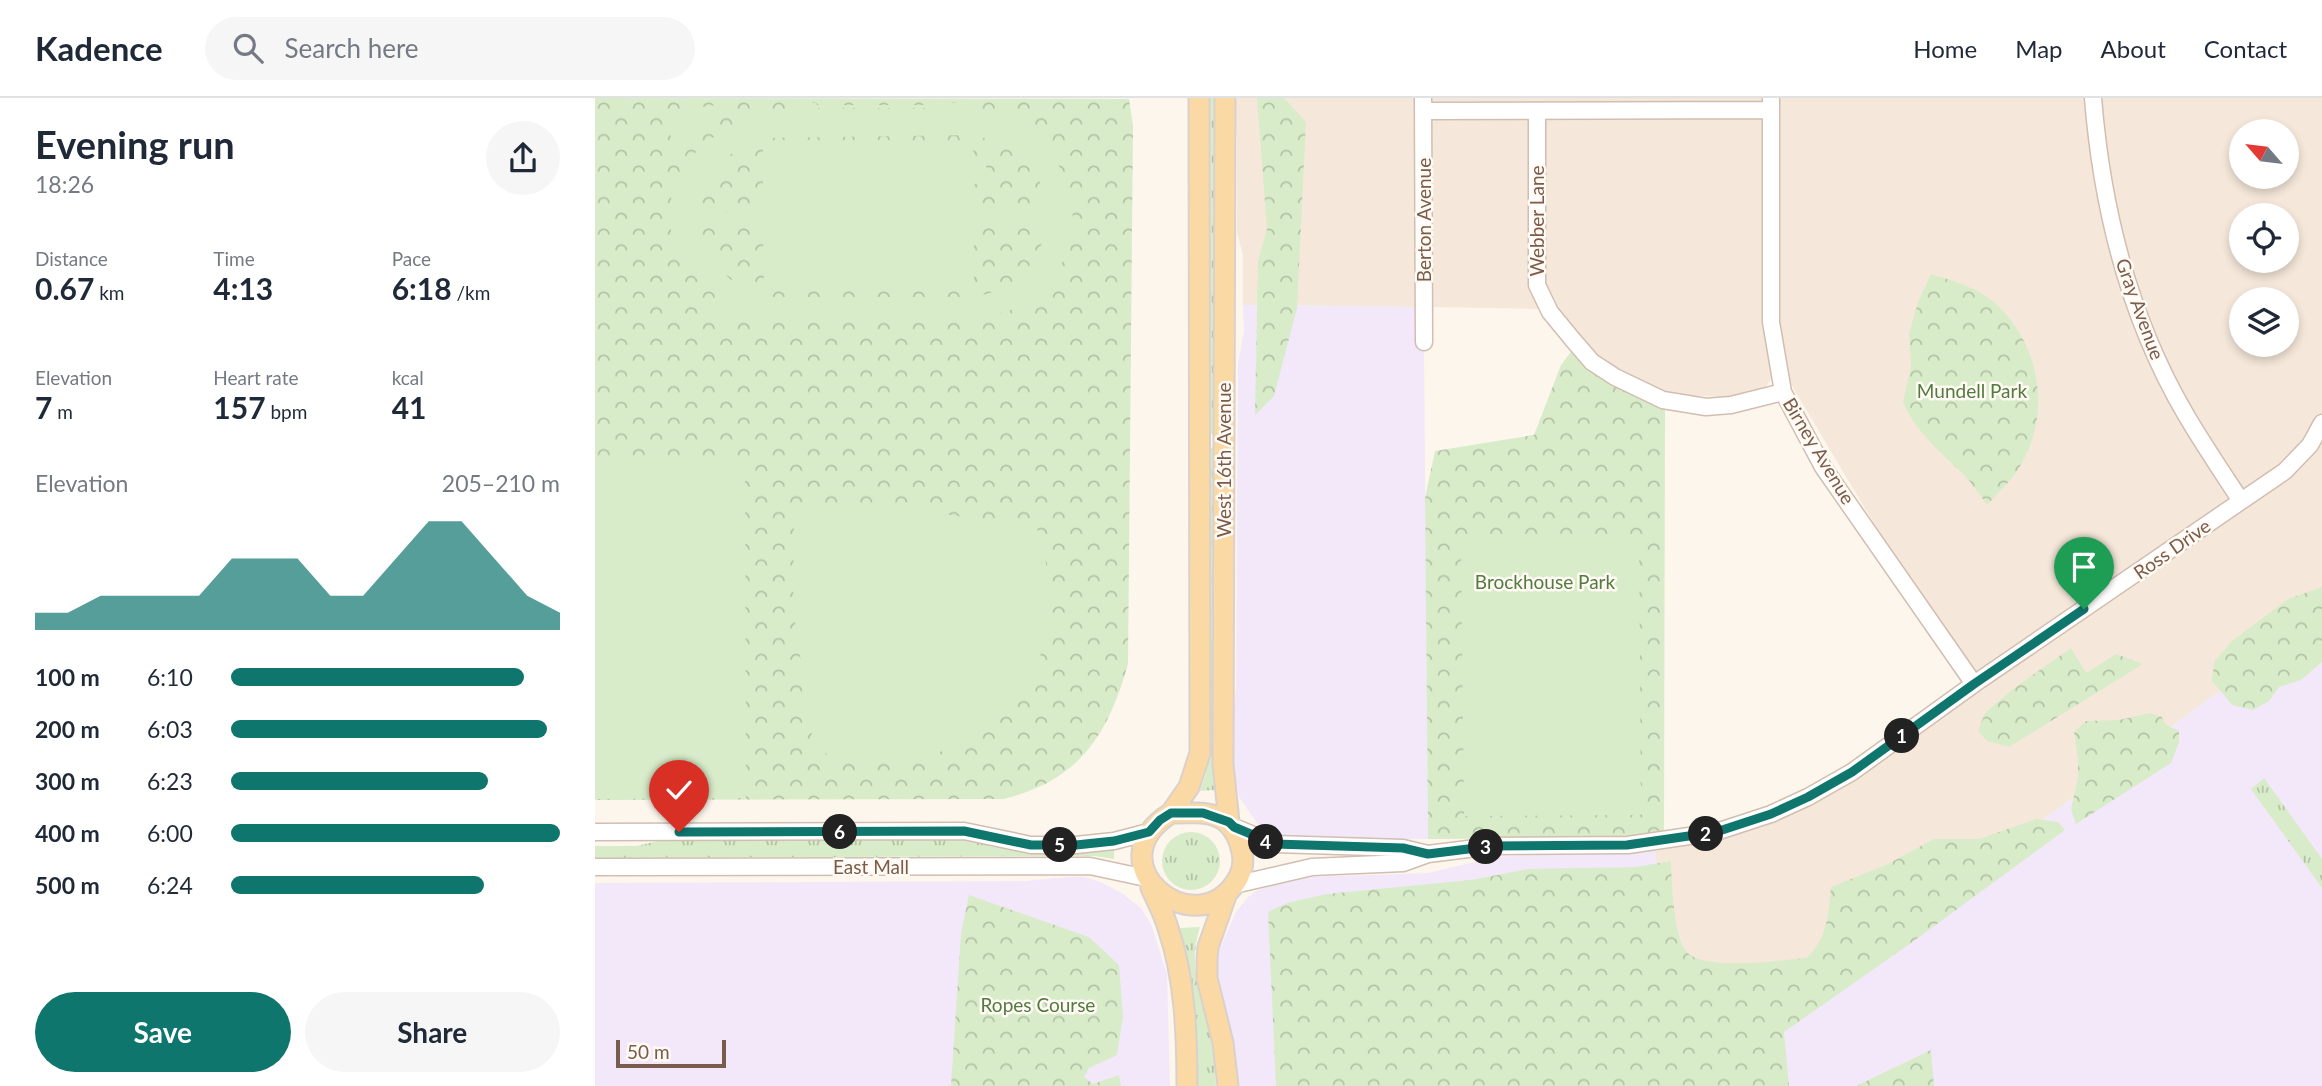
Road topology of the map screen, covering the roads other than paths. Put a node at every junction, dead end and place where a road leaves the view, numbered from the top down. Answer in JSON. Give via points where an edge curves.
{"nodes":[{"id":1,"x":1199,"y":98,"type":"edge"},
{"id":2,"x":1224,"y":98,"type":"edge"},
{"id":3,"x":2093,"y":98,"type":"edge"},
{"id":4,"x":1423,"y":104,"type":"edge"},
{"id":5,"x":1771,"y":104,"type":"edge"},
{"id":6,"x":1537,"y":111,"type":"junction"},
{"id":7,"x":1425,"y":342,"type":"dead end"},
{"id":8,"x":1783,"y":391,"type":"junction"},
{"id":9,"x":2322,"y":424,"type":"edge"},
{"id":10,"x":2241,"y":501,"type":"junction"},
{"id":11,"x":1974,"y":684,"type":"junction"},
{"id":12,"x":1171,"y":813,"type":"junction"},
{"id":13,"x":1231,"y":825,"type":"junction"},
{"id":14,"x":595,"y":832,"type":"edge"},
{"id":15,"x":1149,"y":832,"type":"junction"},
{"id":16,"x":1428,"y":854,"type":"junction"},
{"id":17,"x":595,"y":867,"type":"edge"},
{"id":18,"x":1148,"y":881,"type":"junction"},
{"id":19,"x":1231,"y":889,"type":"junction"},
{"id":20,"x":1187,"y":1086,"type":"edge"},
{"id":21,"x":1228,"y":1086,"type":"edge"}],
"edges":[{"from":1,"to":12,"type":"main road","name":"West 16th Avenue","via":[[1200,753],[1189,787]]},
{"from":2,"to":13,"type":"main road","name":"West 16th Avenue","via":[[1223,752]]},
{"from":3,"to":10,"type":"street","name":"Gray Avenue","via":[[2108,209],[2141,322],[2185,414]]},
{"from":4,"to":6,"type":"street"},
{"from":4,"to":7,"type":"street","name":"Berton Avenue"},
{"from":5,"to":6,"type":"street"},
{"from":5,"to":8,"type":"street","name":"Birney Avenue","via":[[1771,322]]},
{"from":6,"to":8,"type":"street","name":"Webber Lane","via":[[1537,285],[1550,312],[1573,340],[1615,377],[1663,400],[1706,407]]},
{"from":8,"to":11,"type":"street","name":"Birney Avenue","via":[[1823,467]]},
{"from":9,"to":10,"type":"street","name":"Ross Drive","via":[[2310,445],[2285,471]]},
{"from":10,"to":11,"type":"street","name":"Ross Drive"},
{"from":11,"to":16,"type":"street","name":"Ross Drive","via":[[1852,772],[1771,814],[1716,832],[1627,845],[1492,846]]},
{"from":12,"to":13,"type":"main road","via":[[1203,813]]},
{"from":12,"to":15,"type":"main road"},
{"from":13,"to":16,"type":"street","name":"Ross Drive","via":[[1275,844],[1403,848]]},
{"from":13,"to":19,"type":"main road","via":[[1243,859],[1241,874]]},
{"from":14,"to":15,"type":"street","name":"East Mall","via":[[964,831],[1031,845],[1076,845]]},
{"from":15,"to":18,"type":"main road","via":[[1142,858]]},
{"from":16,"to":19,"type":"street","name":"Ross Drive","via":[[1403,863],[1312,867]]},
{"from":17,"to":18,"type":"street","name":"East Mall","via":[[1090,866]]},
{"from":18,"to":19,"type":"main road","via":[[1173,902],[1193,905],[1210,903]]},
{"from":18,"to":20,"type":"main road","via":[[1168,927],[1179,972]]},
{"from":19,"to":21,"type":"main road","via":[[1207,947],[1207,978]]}]}
